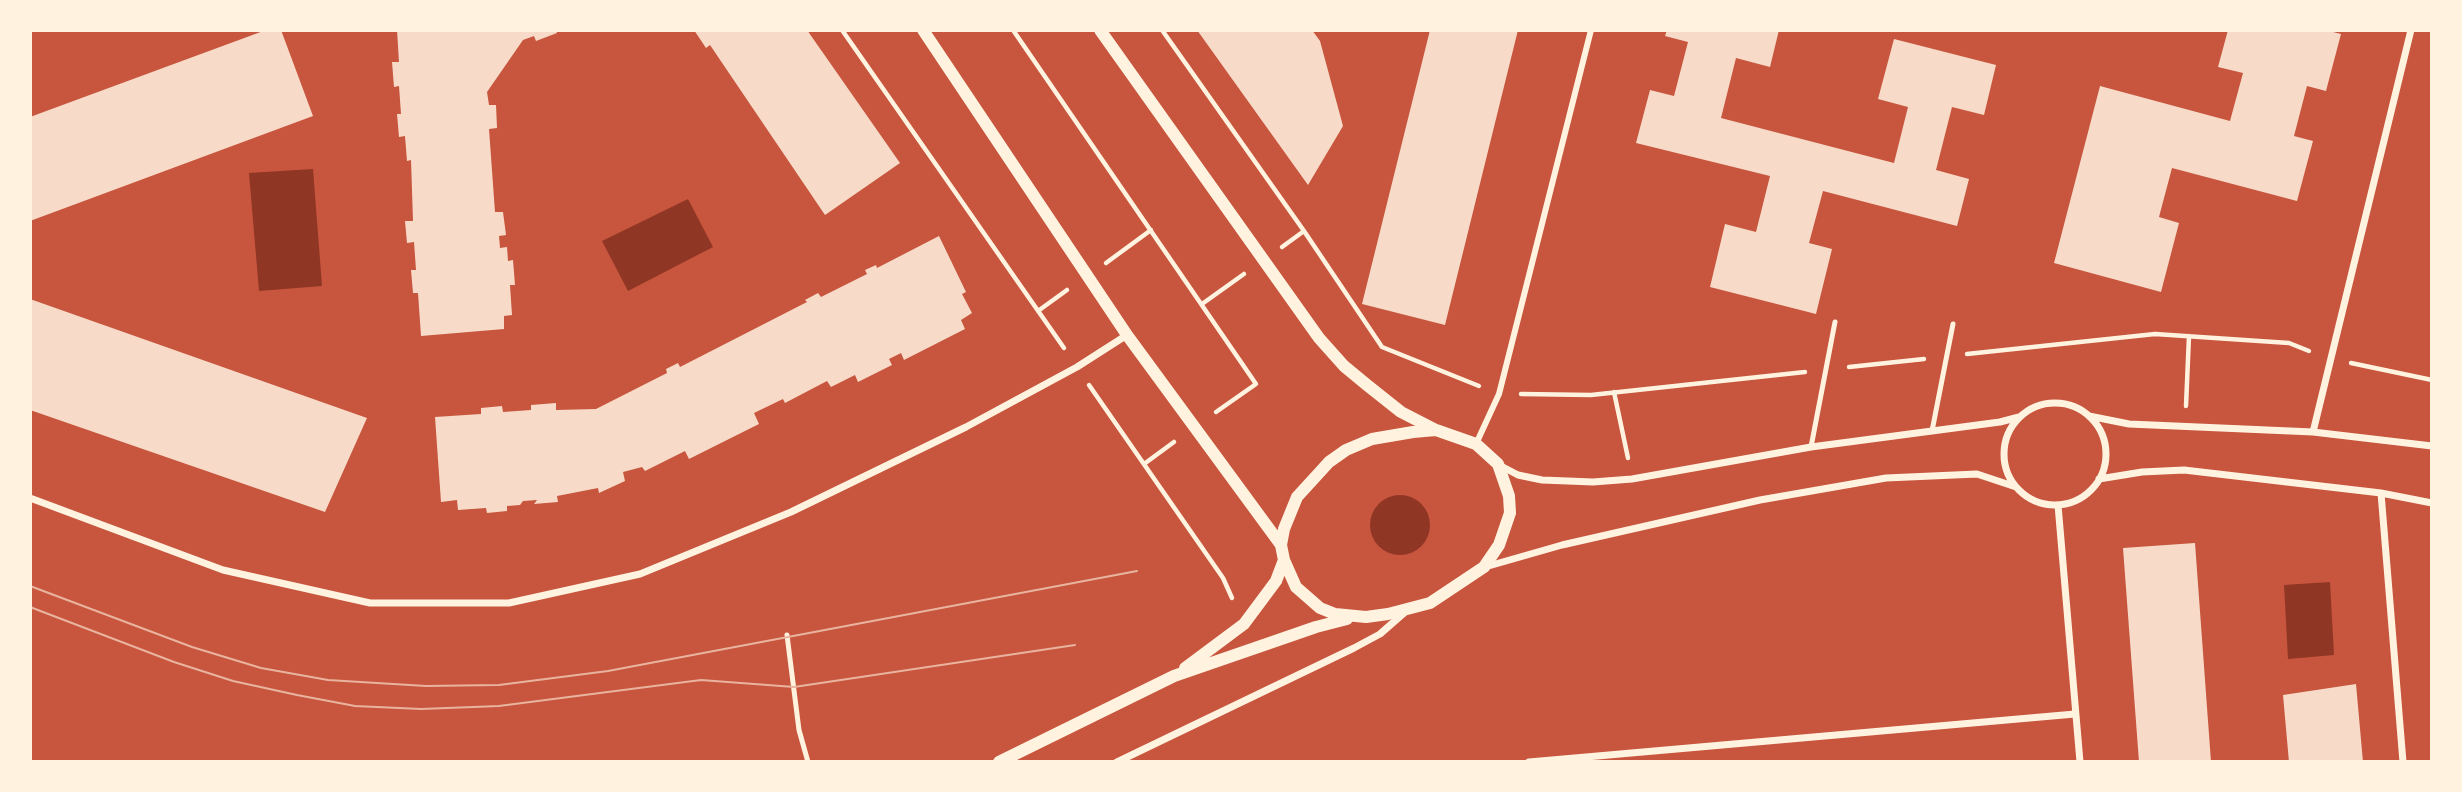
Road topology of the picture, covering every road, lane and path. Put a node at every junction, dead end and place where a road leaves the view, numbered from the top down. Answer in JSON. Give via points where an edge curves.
{"nodes":[{"id":1,"x":842,"y":30,"type":"edge"},
{"id":2,"x":923,"y":30,"type":"edge"},
{"id":3,"x":1013,"y":30,"type":"edge"},
{"id":4,"x":1100,"y":30,"type":"edge"},
{"id":5,"x":1163,"y":30,"type":"edge"},
{"id":6,"x":1591,"y":30,"type":"edge"},
{"id":7,"x":2411,"y":30,"type":"edge"},
{"id":8,"x":1835,"y":322,"type":"dead end"},
{"id":9,"x":1952,"y":324,"type":"dead end"},
{"id":10,"x":1128,"y":335,"type":"junction"},
{"id":11,"x":1945,"y":357,"type":"junction"},
{"id":12,"x":2329,"y":359,"type":"junction"},
{"id":13,"x":1077,"y":368,"type":"junction"},
{"id":14,"x":1826,"y":369,"type":"junction"},
{"id":15,"x":2432,"y":380,"type":"edge"},
{"id":16,"x":1499,"y":394,"type":"junction"},
{"id":17,"x":2089,"y":416,"type":"junction"},
{"id":18,"x":2019,"y":417,"type":"junction"},
{"id":19,"x":1195,"y":427,"type":"junction"},
{"id":20,"x":1436,"y":430,"type":"junction"},
{"id":21,"x":1932,"y":431,"type":"junction"},
{"id":22,"x":2313,"y":432,"type":"junction"},
{"id":23,"x":1476,"y":444,"type":"junction"},
{"id":24,"x":2432,"y":446,"type":"edge"},
{"id":25,"x":1811,"y":447,"type":"junction"},
{"id":26,"x":1144,"y":464,"type":"junction"},
{"id":27,"x":1498,"y":464,"type":"junction"},
{"id":28,"x":2099,"y":480,"type":"junction"},
{"id":29,"x":2016,"y":487,"type":"junction"},
{"id":30,"x":2381,"y":493,"type":"junction"},
{"id":31,"x":30,"y":498,"type":"edge"},
{"id":32,"x":2432,"y":503,"type":"edge"},
{"id":33,"x":2058,"y":505,"type":"junction"},
{"id":34,"x":1281,"y":545,"type":"junction"},
{"id":35,"x":1284,"y":560,"type":"junction"},
{"id":36,"x":1484,"y":568,"type":"junction"},
{"id":37,"x":1223,"y":578,"type":"dead end"},
{"id":38,"x":1408,"y":609,"type":"junction"},
{"id":39,"x":1355,"y":617,"type":"junction"},
{"id":40,"x":787,"y":635,"type":"dead end"},
{"id":41,"x":1174,"y":676,"type":"junction"},
{"id":42,"x":2076,"y":714,"type":"junction"},
{"id":43,"x":808,"y":762,"type":"edge"},
{"id":44,"x":999,"y":762,"type":"edge"},
{"id":45,"x":1118,"y":762,"type":"edge"},
{"id":46,"x":1529,"y":762,"type":"edge"},
{"id":47,"x":2080,"y":762,"type":"edge"},
{"id":48,"x":2403,"y":762,"type":"edge"}],
"edges":[{"from":1,"to":13,"type":"path"},
{"from":2,"to":10,"type":"street"},
{"from":3,"to":19,"type":"path","via":[[1256,384]]},
{"from":4,"to":20,"type":"street","via":[[1320,338],[1344,366],[1401,412]]},
{"from":5,"to":16,"type":"path","via":[[1382,347]]},
{"from":6,"to":16,"type":"street"},
{"from":7,"to":12,"type":"street"},
{"from":8,"to":14,"type":"lane"},
{"from":9,"to":11,"type":"lane"},
{"from":10,"to":13,"type":"street"},
{"from":10,"to":19,"type":"street"},
{"from":11,"to":12,"type":"path","via":[[2155,334],[2289,343]]},
{"from":11,"to":14,"type":"path"},
{"from":11,"to":21,"type":"lane"},
{"from":12,"to":15,"type":"path"},
{"from":12,"to":22,"type":"street"},
{"from":13,"to":26,"type":"path"},
{"from":13,"to":31,"type":"street","via":[[779,518],[640,574],[509,603],[370,603],[223,570]]},
{"from":14,"to":16,"type":"path","via":[[1591,395]]},
{"from":14,"to":25,"type":"lane"},
{"from":16,"to":23,"type":"street"},
{"from":17,"to":18,"type":"street","via":[[2061,403],[2039,406]]},
{"from":17,"to":22,"type":"street","via":[[2129,424]]},
{"from":17,"to":28,"type":"street","via":[[2100,429],[2105,446]]},
{"from":18,"to":21,"type":"street"},
{"from":18,"to":29,"type":"street","via":[[2004,444],[2008,474]]},
{"from":19,"to":26,"type":"path"},
{"from":19,"to":34,"type":"street"},
{"from":20,"to":23,"type":"street"},
{"from":20,"to":34,"type":"street","via":[[1372,439],[1329,462],[1297,496]]},
{"from":21,"to":25,"type":"street"},
{"from":22,"to":24,"type":"street"},
{"from":23,"to":27,"type":"street"},
{"from":25,"to":27,"type":"street","via":[[1633,480],[1542,480],[1518,475]]},
{"from":26,"to":37,"type":"path"},
{"from":27,"to":36,"type":"street","via":[[1510,513],[1499,545]]},
{"from":28,"to":30,"type":"street","via":[[2184,470]]},
{"from":28,"to":33,"type":"street","via":[[2074,501]]},
{"from":29,"to":33,"type":"street","via":[[2028,497]]},
{"from":29,"to":36,"type":"street","via":[[1977,474],[1886,478],[1760,500],[1562,545]]},
{"from":30,"to":32,"type":"street"},
{"from":30,"to":48,"type":"street"},
{"from":33,"to":42,"type":"street"},
{"from":34,"to":35,"type":"street"},
{"from":35,"to":39,"type":"street","via":[[1296,587],[1307,598],[1335,614]]},
{"from":35,"to":41,"type":"street","via":[[1276,581],[1244,624]]},
{"from":36,"to":38,"type":"street","via":[[1430,603]]},
{"from":38,"to":39,"type":"street"},
{"from":38,"to":45,"type":"street","via":[[1380,634],[1354,648]]},
{"from":39,"to":41,"type":"street"},
{"from":40,"to":43,"type":"lane","via":[[799,730]]},
{"from":41,"to":44,"type":"street"},
{"from":42,"to":46,"type":"street"},
{"from":42,"to":47,"type":"street"}]}
